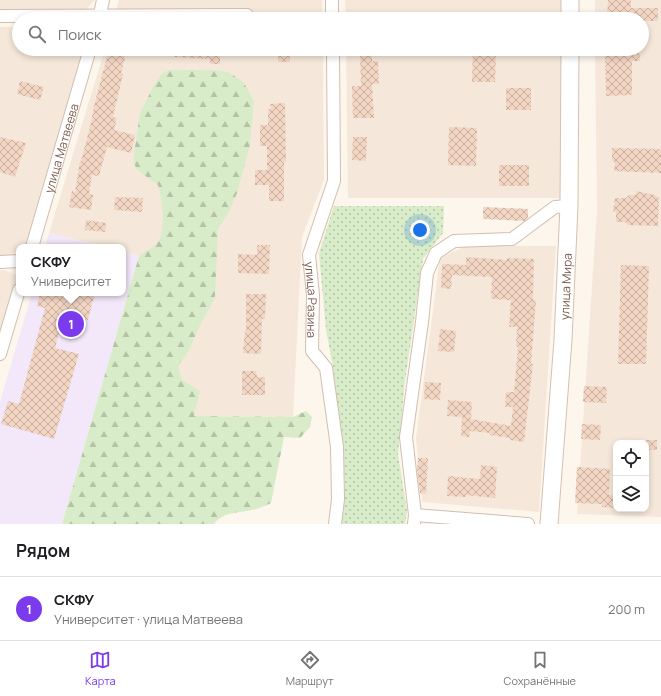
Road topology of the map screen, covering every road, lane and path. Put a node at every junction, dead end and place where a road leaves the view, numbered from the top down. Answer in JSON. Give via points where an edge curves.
{"nodes":[{"id":1,"x":103,"y":0,"type":"edge"},
{"id":2,"x":332,"y":0,"type":"edge"},
{"id":3,"x":570,"y":0,"type":"edge"},
{"id":4,"x":100,"y":12,"type":"edge"},
{"id":5,"x":332,"y":12,"type":"edge"},
{"id":6,"x":570,"y":12,"type":"edge"},
{"id":7,"x":0,"y":16,"type":"edge"},
{"id":8,"x":12,"y":16,"type":"edge"},
{"id":9,"x":88,"y":56,"type":"edge"},
{"id":10,"x":333,"y":56,"type":"edge"},
{"id":11,"x":570,"y":56,"type":"edge"},
{"id":12,"x":569,"y":206,"type":"junction"},
{"id":13,"x":33,"y":244,"type":"edge"},
{"id":14,"x":16,"y":261,"type":"edge"},
{"id":15,"x":0,"y":262,"type":"edge"},
{"id":16,"x":17,"y":296,"type":"edge"},
{"id":17,"x":0,"y":354,"type":"edge"},
{"id":18,"x":415,"y":519,"type":"edge"},
{"id":19,"x":335,"y":524,"type":"edge"},
{"id":20,"x":528,"y":524,"type":"edge"},
{"id":21,"x":549,"y":524,"type":"edge"}],
"edges":[{"from":1,"to":4,"type":"street"},
{"from":2,"to":5,"type":"street"},
{"from":3,"to":6,"type":"main road"},
{"from":7,"to":8,"type":"street"},
{"from":9,"to":13,"type":"street","name":"улица Матвеева"},
{"from":10,"to":19,"type":"street","name":"улица Разина","via":[[334,181],[309,255],[313,295],[312,351],[326,368],[337,447],[338,499]]},
{"from":11,"to":12,"type":"main road","name":"улица Мира"},
{"from":12,"to":18,"type":"street","via":[[555,207],[512,239],[454,241],[436,252],[427,273],[406,437]]},
{"from":12,"to":21,"type":"main road","name":"улица Мира","via":[[563,340]]},
{"from":14,"to":15,"type":"street"},
{"from":16,"to":17,"type":"street"},
{"from":18,"to":20,"type":"street"}]}
